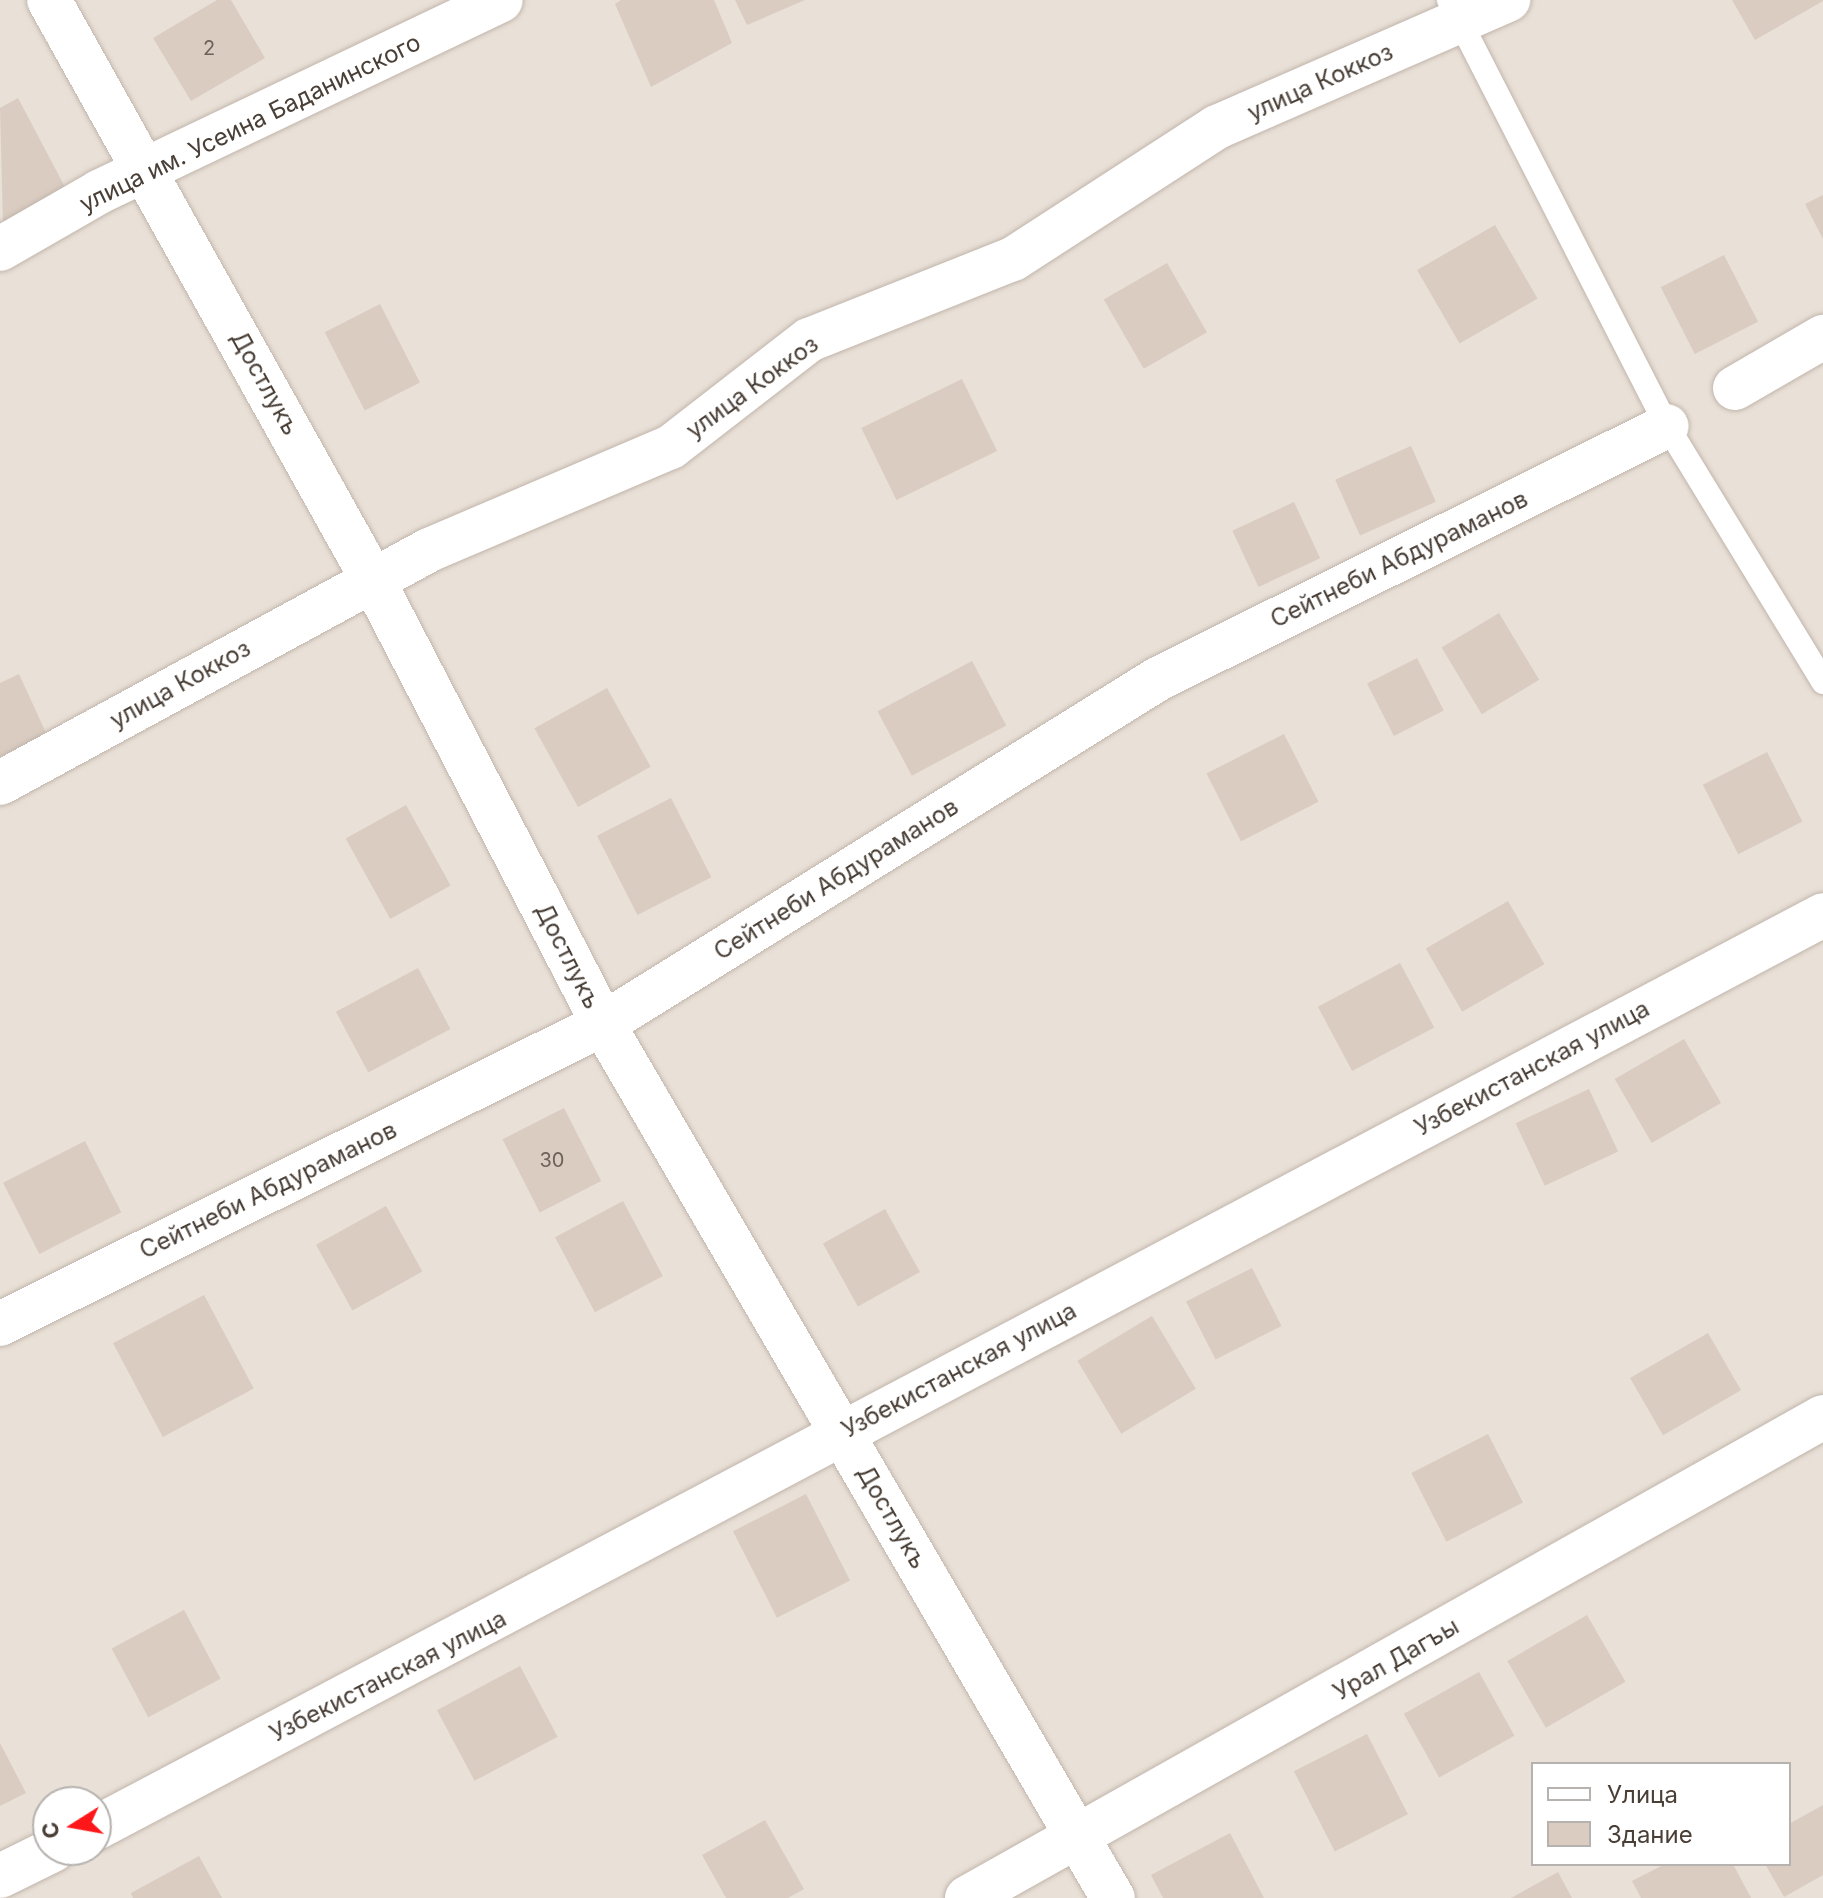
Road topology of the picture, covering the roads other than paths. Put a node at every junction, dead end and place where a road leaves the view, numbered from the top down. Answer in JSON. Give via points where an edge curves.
{"nodes":[{"id":1,"x":49,"y":0,"type":"edge"},
{"id":2,"x":501,"y":0,"type":"edge"},
{"id":3,"x":1508,"y":0,"type":"edge"},
{"id":4,"x":1455,"y":11,"type":"edge"},
{"id":5,"x":149,"y":171,"type":"junction"},
{"id":6,"x":0,"y":249,"type":"edge"},
{"id":7,"x":1823,"y":337,"type":"edge"},
{"id":8,"x":1735,"y":388,"type":"dead end"},
{"id":9,"x":1667,"y":426,"type":"junction"},
{"id":10,"x":375,"y":584,"type":"junction"},
{"id":11,"x":1823,"y":682,"type":"edge"},
{"id":12,"x":0,"y":783,"type":"edge"},
{"id":13,"x":1823,"y":915,"type":"edge"},
{"id":14,"x":603,"y":1024,"type":"junction"},
{"id":15,"x":0,"y":1324,"type":"edge"},
{"id":16,"x":1823,"y":1417,"type":"edge"},
{"id":17,"x":843,"y":1431,"type":"junction"},
{"id":18,"x":112,"y":1820,"type":"edge"},
{"id":19,"x":1079,"y":1839,"type":"junction"},
{"id":20,"x":32,"y":1860,"type":"edge"},
{"id":21,"x":0,"y":1876,"type":"edge"},
{"id":22,"x":967,"y":1898,"type":"edge"},
{"id":23,"x":1113,"y":1898,"type":"edge"}],
"edges":[{"from":1,"to":5,"type":"street","name":"Достлукъ"},
{"from":2,"to":5,"type":"street","name":"улица им. Усеина Баданинского"},
{"from":3,"to":4,"type":"street","name":"улица Коккоз"},
{"from":4,"to":9,"type":"lane"},
{"from":4,"to":10,"type":"street","name":"улица Коккоз","via":[[1217,127],[1013,259],[809,340],[671,447],[429,550]]},
{"from":5,"to":6,"type":"street","name":"улица им. Усеина Баданинского"},
{"from":5,"to":10,"type":"street","name":"Достлукъ"},
{"from":7,"to":8,"type":"street"},
{"from":9,"to":11,"type":"lane"},
{"from":9,"to":14,"type":"street","name":"Сейтнеби Абдураманов","via":[[1158,679]]},
{"from":10,"to":12,"type":"street","name":"улица Коккоз","via":[[320,607]]},
{"from":10,"to":14,"type":"street","name":"Достлукъ"},
{"from":13,"to":17,"type":"street","name":"Узбекистанская улица"},
{"from":14,"to":15,"type":"street","name":"Сейтнеби Абдураманов"},
{"from":14,"to":17,"type":"street","name":"Достлукъ"},
{"from":16,"to":19,"type":"street","name":"Урал Дагъы"},
{"from":17,"to":18,"type":"street","name":"Узбекистанская улица","via":[[473,1634]]},
{"from":17,"to":19,"type":"street","name":"Достлукъ"},
{"from":19,"to":22,"type":"street","name":"Урал Дагъы"},
{"from":19,"to":23,"type":"street","name":"Достлукъ"},
{"from":20,"to":21,"type":"street"}]}
